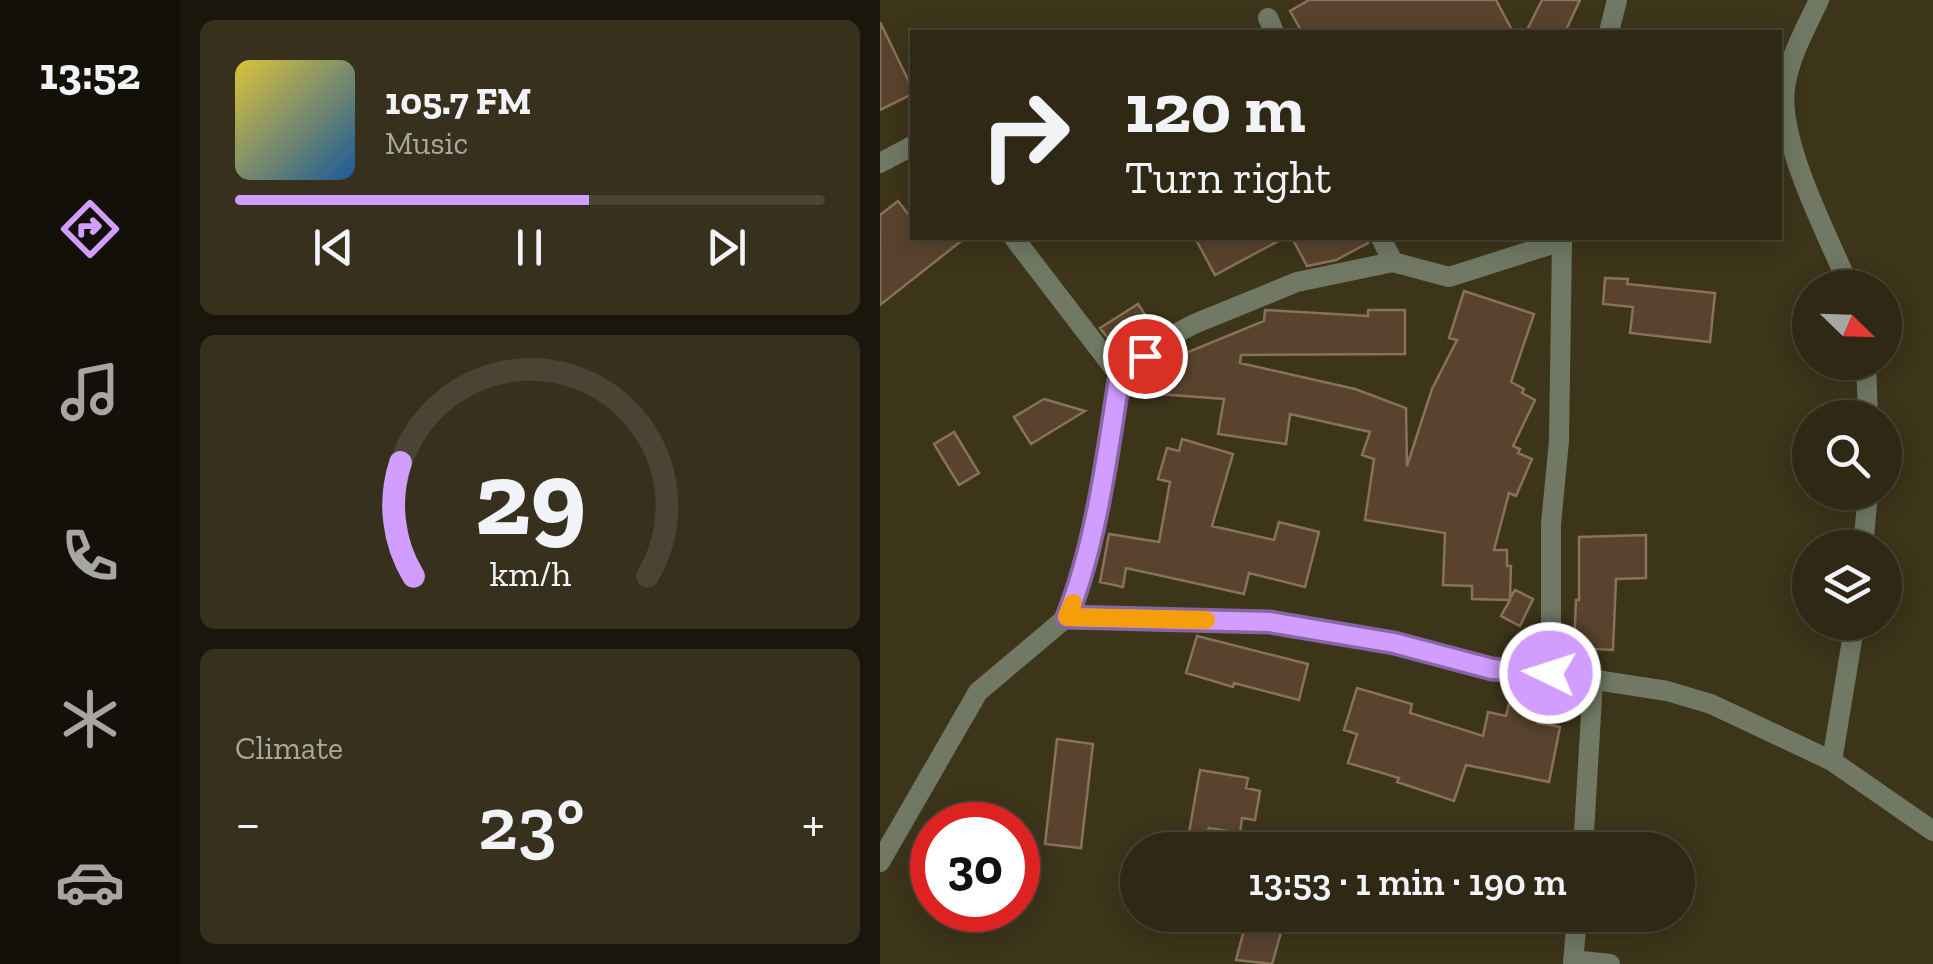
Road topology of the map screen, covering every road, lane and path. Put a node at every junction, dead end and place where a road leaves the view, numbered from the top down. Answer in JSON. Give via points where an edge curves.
{"nodes":[{"id":1,"x":1617,"y":0,"type":"edge"},
{"id":2,"x":1819,"y":0,"type":"edge"},
{"id":3,"x":1610,"y":30,"type":"edge"},
{"id":4,"x":910,"y":147,"type":"edge"},
{"id":5,"x":880,"y":162,"type":"edge"},
{"id":6,"x":1016,"y":240,"type":"edge"},
{"id":7,"x":1382,"y":240,"type":"edge"},
{"id":8,"x":1559,"y":240,"type":"edge"},
{"id":9,"x":1562,"y":240,"type":"edge"},
{"id":10,"x":1393,"y":262,"type":"junction"},
{"id":11,"x":1843,"y":270,"type":"edge"},
{"id":12,"x":1120,"y":374,"type":"junction"},
{"id":13,"x":1067,"y":617,"type":"junction"},
{"id":14,"x":1853,"y":640,"type":"edge"},
{"id":15,"x":1550,"y":673,"type":"junction"},
{"id":16,"x":1593,"y":680,"type":"junction"},
{"id":17,"x":1832,"y":762,"type":"junction"},
{"id":18,"x":1584,"y":832,"type":"edge"},
{"id":19,"x":1933,"y":832,"type":"edge"},
{"id":20,"x":880,"y":862,"type":"edge"},
{"id":21,"x":1576,"y":932,"type":"edge"},
{"id":22,"x":1573,"y":962,"type":"edge"},
{"id":23,"x":1610,"y":964,"type":"edge"}],
"edges":[{"from":1,"to":3,"type":"street"},
{"from":2,"to":11,"type":"street","via":[[1784,90],[1790,142]]},
{"from":4,"to":5,"type":"street"},
{"from":6,"to":12,"type":"street"},
{"from":7,"to":10,"type":"street"},
{"from":8,"to":10,"type":"street","via":[[1450,277]]},
{"from":9,"to":15,"type":"street"},
{"from":10,"to":12,"type":"street","via":[[1297,282],[1247,301],[1162,341]]},
{"from":12,"to":13,"type":"street","via":[[1104,476]]},
{"from":13,"to":15,"type":"street","via":[[1270,622],[1394,643],[1492,669]]},
{"from":13,"to":20,"type":"street","via":[[978,692]]},
{"from":14,"to":17,"type":"street"},
{"from":15,"to":16,"type":"street"},
{"from":16,"to":17,"type":"street","via":[[1711,704]]},
{"from":16,"to":18,"type":"street"},
{"from":17,"to":19,"type":"street"},
{"from":21,"to":22,"type":"street"},
{"from":22,"to":23,"type":"street"}]}
